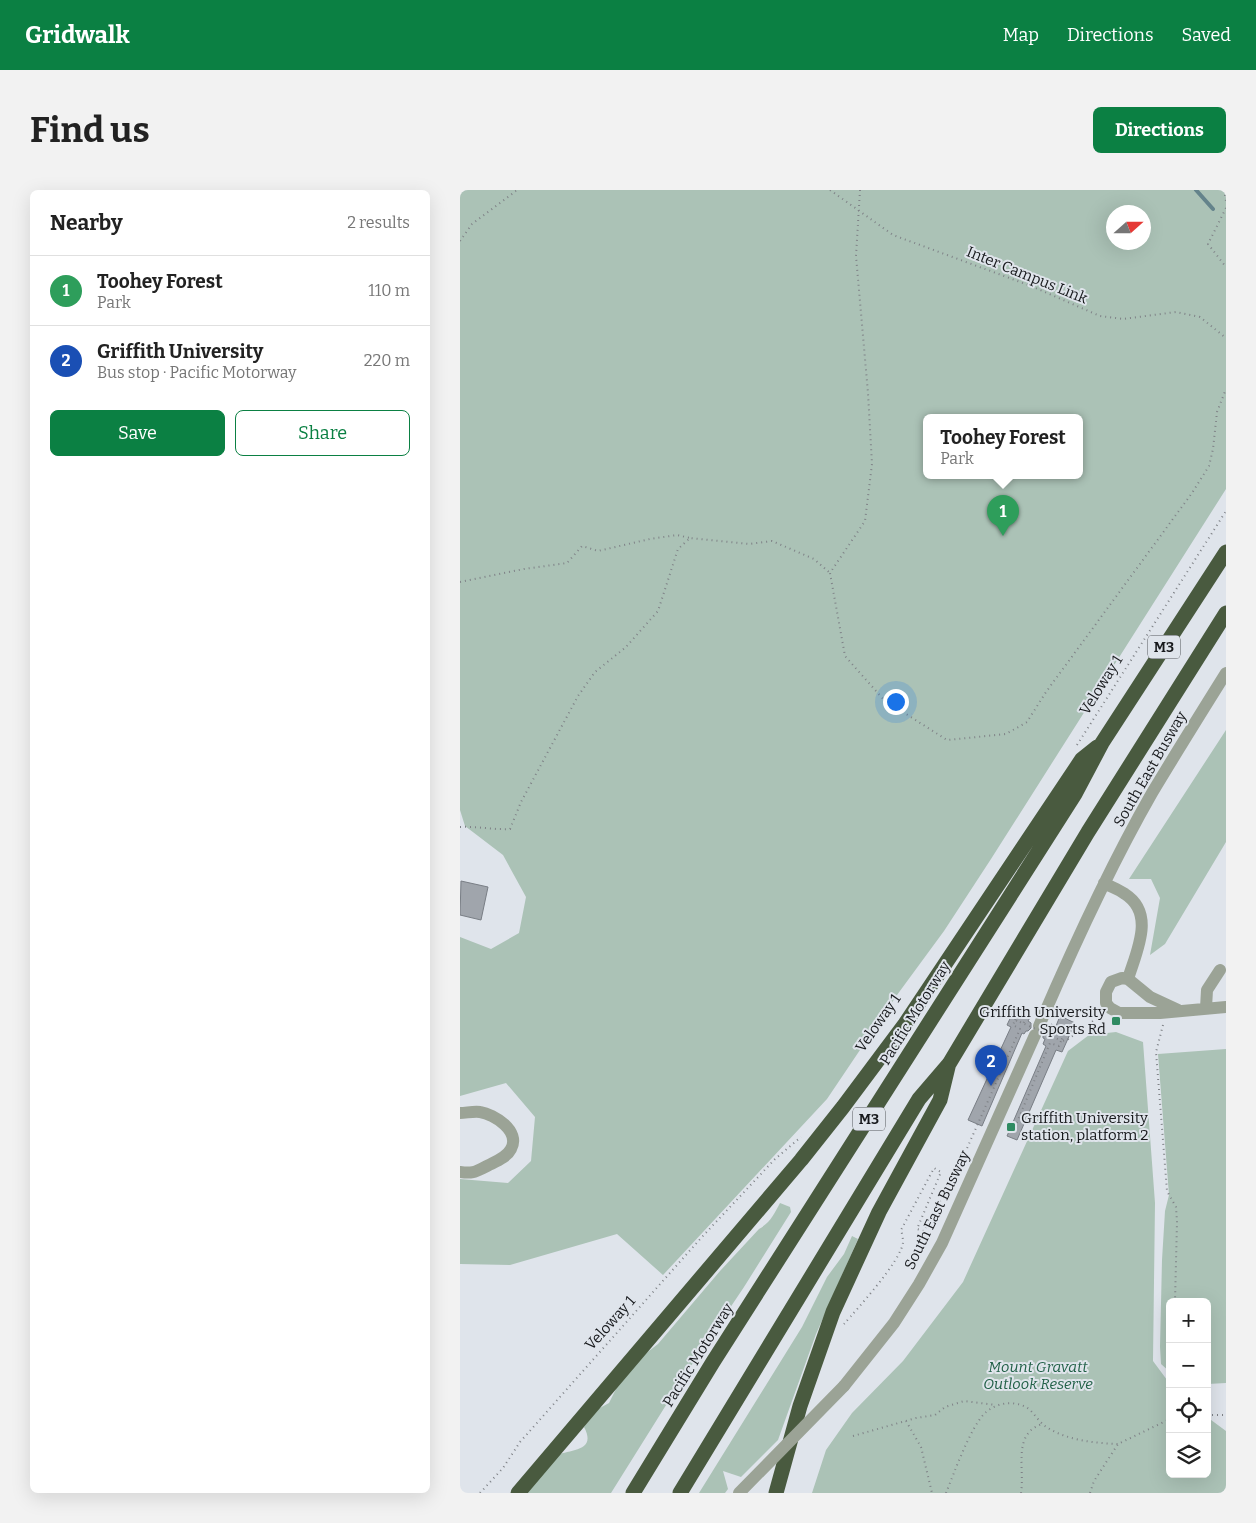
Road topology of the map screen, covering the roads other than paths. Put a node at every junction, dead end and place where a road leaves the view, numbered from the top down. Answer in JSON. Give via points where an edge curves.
{"nodes":[{"id":1,"x":1226,"y":552,"type":"edge"},
{"id":2,"x":1226,"y":613,"type":"edge"},
{"id":3,"x":1226,"y":673,"type":"edge"},
{"id":4,"x":1102,"y":743,"type":"junction"},
{"id":5,"x":1104,"y":883,"type":"junction"},
{"id":6,"x":1220,"y":970,"type":"dead end"},
{"id":7,"x":1128,"y":979,"type":"junction"},
{"id":8,"x":1139,"y":989,"type":"junction"},
{"id":9,"x":1226,"y":1007,"type":"edge"},
{"id":10,"x":1206,"y":1008,"type":"junction"},
{"id":11,"x":1178,"y":1010,"type":"junction"},
{"id":12,"x":1130,"y":1012,"type":"junction"},
{"id":13,"x":949,"y":1064,"type":"junction"},
{"id":14,"x":460,"y":1114,"type":"edge"},
{"id":15,"x":460,"y":1172,"type":"edge"},
{"id":16,"x":518,"y":1493,"type":"edge"},
{"id":17,"x":633,"y":1493,"type":"edge"},
{"id":18,"x":680,"y":1493,"type":"edge"},
{"id":19,"x":739,"y":1493,"type":"edge"},
{"id":20,"x":776,"y":1493,"type":"edge"}],
"edges":[{"from":1,"to":4,"type":"highway","name":"Pacific Motorway","number":"M3"},
{"from":2,"to":13,"type":"highway","number":"M3","via":[[1088,832]]},
{"from":3,"to":5,"type":"street","name":"South East Busway","via":[[1152,794]]},
{"from":4,"to":16,"type":"highway","via":[[1082,759],[915,1008],[843,1107]]},
{"from":4,"to":17,"type":"highway","name":"Pacific Motorway","number":"M3","via":[[1075,794]]},
{"from":5,"to":7,"type":"street","via":[[1126,894],[1138,906],[1143,923]]},
{"from":5,"to":19,"type":"street","name":"South East Busway","bridge":true,"via":[[942,1243],[920,1284],[844,1386]]},
{"from":6,"to":10,"type":"street","via":[[1207,990]]},
{"from":7,"to":8,"type":"street"},
{"from":7,"to":12,"type":"street","via":[[1112,982],[1105,998],[1114,1012]]},
{"from":8,"to":11,"type":"street"},
{"from":8,"to":12,"type":"street","via":[[1138,1005]]},
{"from":9,"to":10,"type":"street"},
{"from":10,"to":11,"type":"street"},
{"from":11,"to":12,"type":"street"},
{"from":13,"to":18,"type":"highway","number":"M3","via":[[919,1098]]},
{"from":13,"to":20,"type":"highway","via":[[940,1100],[879,1212],[833,1312],[800,1406]]},
{"from":14,"to":15,"type":"street","via":[[479,1112],[495,1118],[507,1127],[513,1141],[511,1149],[501,1159],[472,1174]]}]}
